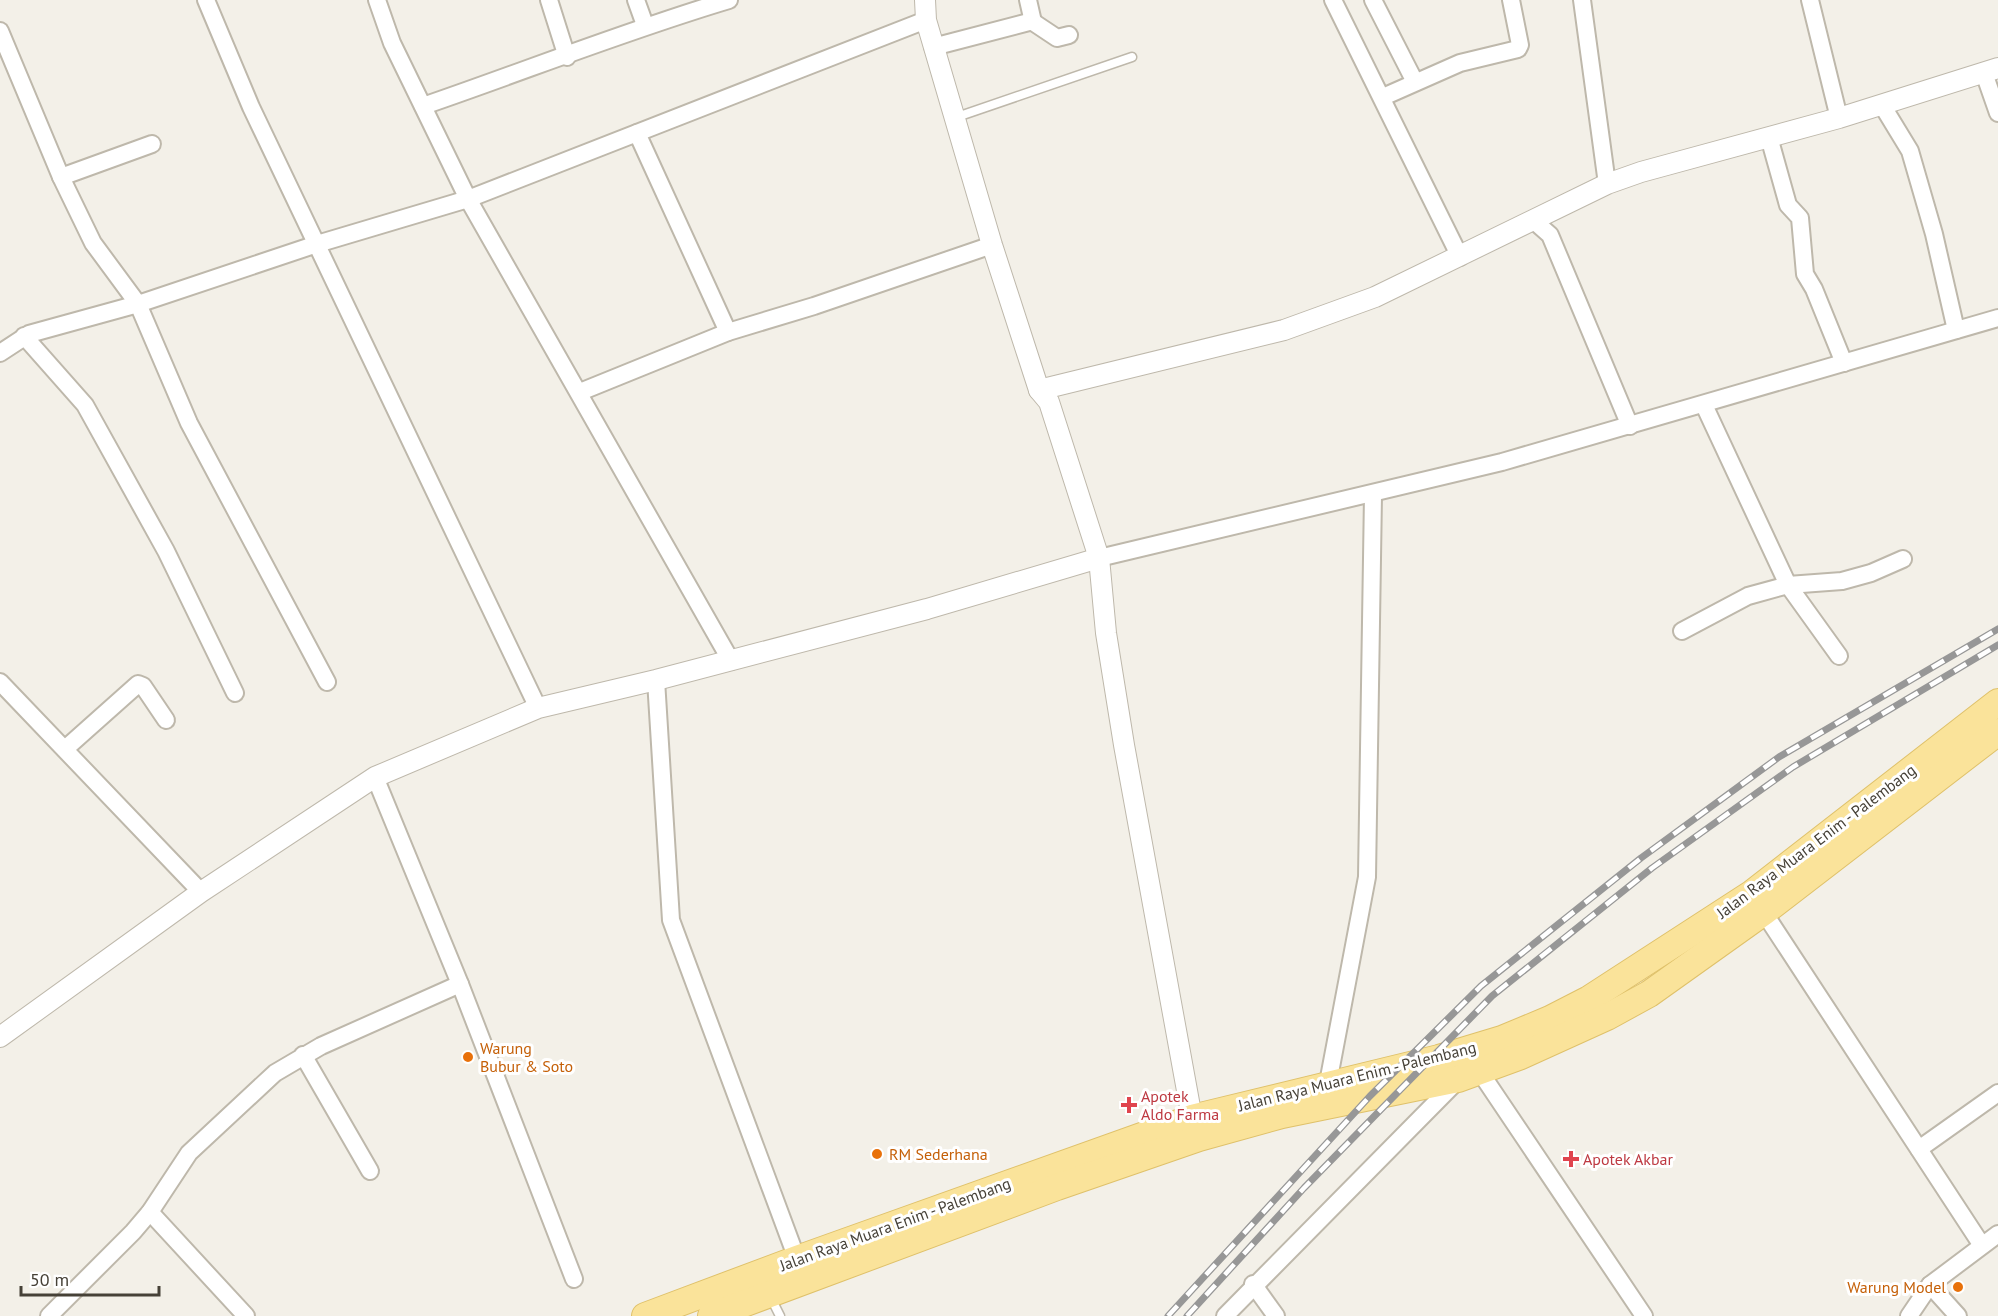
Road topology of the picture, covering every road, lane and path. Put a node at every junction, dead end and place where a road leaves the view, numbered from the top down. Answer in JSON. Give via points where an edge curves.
{"nodes":[{"id":1,"x":206,"y":0,"type":"edge"},
{"id":2,"x":377,"y":0,"type":"edge"},
{"id":3,"x":549,"y":0,"type":"edge"},
{"id":4,"x":636,"y":0,"type":"edge"},
{"id":5,"x":729,"y":0,"type":"edge"},
{"id":6,"x":925,"y":0,"type":"edge"},
{"id":7,"x":1028,"y":0,"type":"edge"},
{"id":8,"x":1333,"y":0,"type":"edge"},
{"id":9,"x":1373,"y":0,"type":"edge"},
{"id":10,"x":1511,"y":0,"type":"edge"},
{"id":11,"x":1582,"y":0,"type":"edge"},
{"id":12,"x":1810,"y":0,"type":"edge"},
{"id":13,"x":926,"y":20,"type":"junction"},
{"id":14,"x":1033,"y":22,"type":"junction"},
{"id":15,"x":645,"y":26,"type":"junction"},
{"id":16,"x":0,"y":30,"type":"edge"},
{"id":17,"x":1069,"y":35,"type":"dead end"},
{"id":18,"x":933,"y":47,"type":"junction"},
{"id":19,"x":567,"y":57,"type":"junction"},
{"id":20,"x":1132,"y":57,"type":"dead end"},
{"id":21,"x":1991,"y":71,"type":"edge"},
{"id":22,"x":1415,"y":82,"type":"junction"},
{"id":23,"x":1383,"y":97,"type":"junction"},
{"id":24,"x":1882,"y":105,"type":"junction"},
{"id":25,"x":423,"y":106,"type":"junction"},
{"id":26,"x":1998,"y":113,"type":"edge"},
{"id":27,"x":954,"y":118,"type":"junction"},
{"id":28,"x":1839,"y":118,"type":"junction"},
{"id":29,"x":637,"y":133,"type":"junction"},
{"id":30,"x":1769,"y":137,"type":"junction"},
{"id":31,"x":152,"y":144,"type":"dead end"},
{"id":32,"x":61,"y":177,"type":"junction"},
{"id":33,"x":1607,"y":184,"type":"junction"},
{"id":34,"x":468,"y":200,"type":"junction"},
{"id":35,"x":1533,"y":220,"type":"junction"},
{"id":36,"x":318,"y":244,"type":"junction"},
{"id":37,"x":992,"y":245,"type":"junction"},
{"id":38,"x":1460,"y":257,"type":"junction"},
{"id":39,"x":138,"y":304,"type":"junction"},
{"id":40,"x":1998,"y":318,"type":"edge"},
{"id":41,"x":1956,"y":330,"type":"junction"},
{"id":42,"x":728,"y":332,"type":"junction"},
{"id":43,"x":24,"y":336,"type":"junction"},
{"id":44,"x":0,"y":353,"type":"edge"},
{"id":45,"x":1844,"y":363,"type":"junction"},
{"id":46,"x":1039,"y":390,"type":"junction"},
{"id":47,"x":580,"y":392,"type":"junction"},
{"id":48,"x":1704,"y":405,"type":"junction"},
{"id":49,"x":1630,"y":426,"type":"junction"},
{"id":50,"x":1373,"y":495,"type":"junction"},
{"id":51,"x":1099,"y":558,"type":"junction"},
{"id":52,"x":1904,"y":559,"type":"dead end"},
{"id":53,"x":1788,"y":585,"type":"junction"},
{"id":54,"x":1682,"y":631,"type":"dead end"},
{"id":55,"x":1839,"y":656,"type":"dead end"},
{"id":56,"x":731,"y":661,"type":"junction"},
{"id":57,"x":656,"y":680,"type":"junction"},
{"id":58,"x":0,"y":682,"type":"edge"},
{"id":59,"x":327,"y":682,"type":"dead end"},
{"id":60,"x":236,"y":693,"type":"dead end"},
{"id":61,"x":1998,"y":702,"type":"edge"},
{"id":62,"x":538,"y":708,"type":"junction"},
{"id":63,"x":166,"y":720,"type":"dead end"},
{"id":64,"x":1998,"y":732,"type":"edge"},
{"id":65,"x":65,"y":749,"type":"junction"},
{"id":66,"x":375,"y":777,"type":"junction"},
{"id":67,"x":201,"y":892,"type":"junction"},
{"id":68,"x":1757,"y":903,"type":"junction"},
{"id":69,"x":460,"y":984,"type":"junction"},
{"id":70,"x":0,"y":1037,"type":"edge"},
{"id":71,"x":303,"y":1055,"type":"junction"},
{"id":72,"x":1469,"y":1076,"type":"junction"},
{"id":73,"x":1328,"y":1083,"type":"junction"},
{"id":74,"x":1998,"y":1093,"type":"edge"},
{"id":75,"x":1192,"y":1118,"type":"junction"},
{"id":76,"x":1919,"y":1149,"type":"junction"},
{"id":77,"x":370,"y":1171,"type":"dead end"},
{"id":78,"x":150,"y":1212,"type":"junction"},
{"id":79,"x":1998,"y":1234,"type":"edge"},
{"id":80,"x":1981,"y":1244,"type":"junction"},
{"id":81,"x":797,"y":1259,"type":"junction"},
{"id":82,"x":574,"y":1279,"type":"dead end"},
{"id":83,"x":1253,"y":1284,"type":"junction"},
{"id":84,"x":1930,"y":1285,"type":"junction"},
{"id":85,"x":774,"y":1305,"type":"edge"},
{"id":86,"x":1641,"y":1315,"type":"edge"},
{"id":87,"x":49,"y":1316,"type":"edge"},
{"id":88,"x":246,"y":1316,"type":"edge"},
{"id":89,"x":645,"y":1316,"type":"edge"},
{"id":90,"x":711,"y":1316,"type":"edge"},
{"id":91,"x":1225,"y":1316,"type":"edge"},
{"id":92,"x":1276,"y":1316,"type":"edge"},
{"id":93,"x":1909,"y":1316,"type":"edge"},
{"id":94,"x":1958,"y":1316,"type":"edge"}],
"edges":[{"from":1,"to":36,"type":"street","via":[[251,107]]},
{"from":2,"to":25,"type":"street","via":[[392,43]]},
{"from":3,"to":19,"type":"street"},
{"from":4,"to":15,"type":"street"},
{"from":5,"to":15,"type":"street"},
{"from":6,"to":13,"type":"street"},
{"from":7,"to":14,"type":"street"},
{"from":8,"to":23,"type":"street"},
{"from":9,"to":22,"type":"street"},
{"from":10,"to":22,"type":"street","via":[[1518,49],[1460,63]]},
{"from":11,"to":33,"type":"street"},
{"from":12,"to":28,"type":"street"},
{"from":13,"to":18,"type":"street"},
{"from":13,"to":29,"type":"street"},
{"from":14,"to":17,"type":"street","via":[[1051,36]]},
{"from":14,"to":18,"type":"street"},
{"from":15,"to":19,"type":"street"},
{"from":16,"to":32,"type":"street"},
{"from":18,"to":27,"type":"street"},
{"from":19,"to":25,"type":"street"},
{"from":20,"to":27,"type":"lane"},
{"from":21,"to":24,"type":"street"},
{"from":21,"to":26,"type":"street"},
{"from":22,"to":23,"type":"street"},
{"from":23,"to":38,"type":"street"},
{"from":24,"to":28,"type":"street"},
{"from":24,"to":41,"type":"street","via":[[1910,151]]},
{"from":25,"to":34,"type":"street"},
{"from":27,"to":37,"type":"street"},
{"from":28,"to":30,"type":"street"},
{"from":29,"to":34,"type":"street"},
{"from":29,"to":42,"type":"street"},
{"from":30,"to":33,"type":"street"},
{"from":30,"to":45,"type":"street","via":[[1788,205],[1800,218],[1805,274]]},
{"from":31,"to":32,"type":"street"},
{"from":32,"to":39,"type":"street","via":[[93,243]]},
{"from":33,"to":35,"type":"street"},
{"from":34,"to":36,"type":"street"},
{"from":34,"to":47,"type":"street"},
{"from":35,"to":38,"type":"street"},
{"from":35,"to":49,"type":"street","via":[[1550,234]]},
{"from":36,"to":39,"type":"street"},
{"from":36,"to":62,"type":"street"},
{"from":37,"to":42,"type":"street"},
{"from":37,"to":46,"type":"street"},
{"from":38,"to":46,"type":"street","via":[[1375,297],[1284,330]]},
{"from":39,"to":43,"type":"street"},
{"from":39,"to":59,"type":"street","via":[[189,423]]},
{"from":40,"to":41,"type":"street"},
{"from":41,"to":45,"type":"street"},
{"from":42,"to":47,"type":"street"},
{"from":43,"to":44,"type":"street"},
{"from":43,"to":60,"type":"street","via":[[85,405],[166,551]]},
{"from":45,"to":48,"type":"street"},
{"from":46,"to":51,"type":"street","via":[[1049,402]]},
{"from":47,"to":56,"type":"street"},
{"from":48,"to":49,"type":"street"},
{"from":48,"to":53,"type":"street"},
{"from":49,"to":50,"type":"street"},
{"from":50,"to":51,"type":"street"},
{"from":50,"to":73,"type":"street","via":[[1367,877]]},
{"from":51,"to":56,"type":"street"},
{"from":51,"to":75,"type":"street","via":[[1106,633],[1124,745]]},
{"from":52,"to":53,"type":"street","via":[[1842,581]]},
{"from":53,"to":54,"type":"street","via":[[1748,596]]},
{"from":53,"to":55,"type":"street"},
{"from":56,"to":57,"type":"street"},
{"from":57,"to":62,"type":"street"},
{"from":57,"to":81,"type":"street","via":[[671,920]]},
{"from":58,"to":65,"type":"street"},
{"from":61,"to":68,"type":"main road","name":"Jalan Raya Muara Enim - Palembang"},
{"from":62,"to":66,"type":"street"},
{"from":63,"to":65,"type":"street","via":[[138,684]]},
{"from":64,"to":68,"type":"main road","name":"Jalan Raya Muara Enim - Palembang"},
{"from":65,"to":67,"type":"street"},
{"from":66,"to":67,"type":"street"},
{"from":66,"to":69,"type":"street"},
{"from":67,"to":70,"type":"street"},
{"from":68,"to":72,"type":"main road","name":"Jalan Raya Muara Enim - Palembang","via":[[1649,994],[1607,1017]]},
{"from":68,"to":73,"type":"main road","name":"Jalan Raya Muara Enim - Palembang","via":[[1550,1019],[1439,1058]]},
{"from":68,"to":76,"type":"street"},
{"from":69,"to":71,"type":"street"},
{"from":69,"to":82,"type":"street"},
{"from":71,"to":77,"type":"street"},
{"from":71,"to":78,"type":"street","via":[[275,1073],[189,1153]]},
{"from":72,"to":83,"type":"street"},
{"from":72,"to":85,"type":"main road","name":"Jalan Raya Muara Enim - Palembang","via":[[1293,1113],[1198,1138],[1036,1194]]},
{"from":72,"to":86,"type":"street"},
{"from":73,"to":75,"type":"main road","name":"Jalan Raya Muara Enim - Palembang"},
{"from":74,"to":76,"type":"street"},
{"from":75,"to":81,"type":"main road","name":"Jalan Raya Muara Enim - Palembang"},
{"from":76,"to":80,"type":"street"},
{"from":78,"to":87,"type":"street"},
{"from":78,"to":88,"type":"street"},
{"from":79,"to":80,"type":"street"},
{"from":80,"to":84,"type":"street"},
{"from":81,"to":89,"type":"main road","name":"Jalan Raya Muara Enim - Palembang"},
{"from":83,"to":91,"type":"street"},
{"from":83,"to":92,"type":"street"},
{"from":84,"to":93,"type":"street"},
{"from":84,"to":94,"type":"street"},
{"from":85,"to":90,"type":"main road","name":"Jalan Raya Muara Enim - Palembang"}]}
